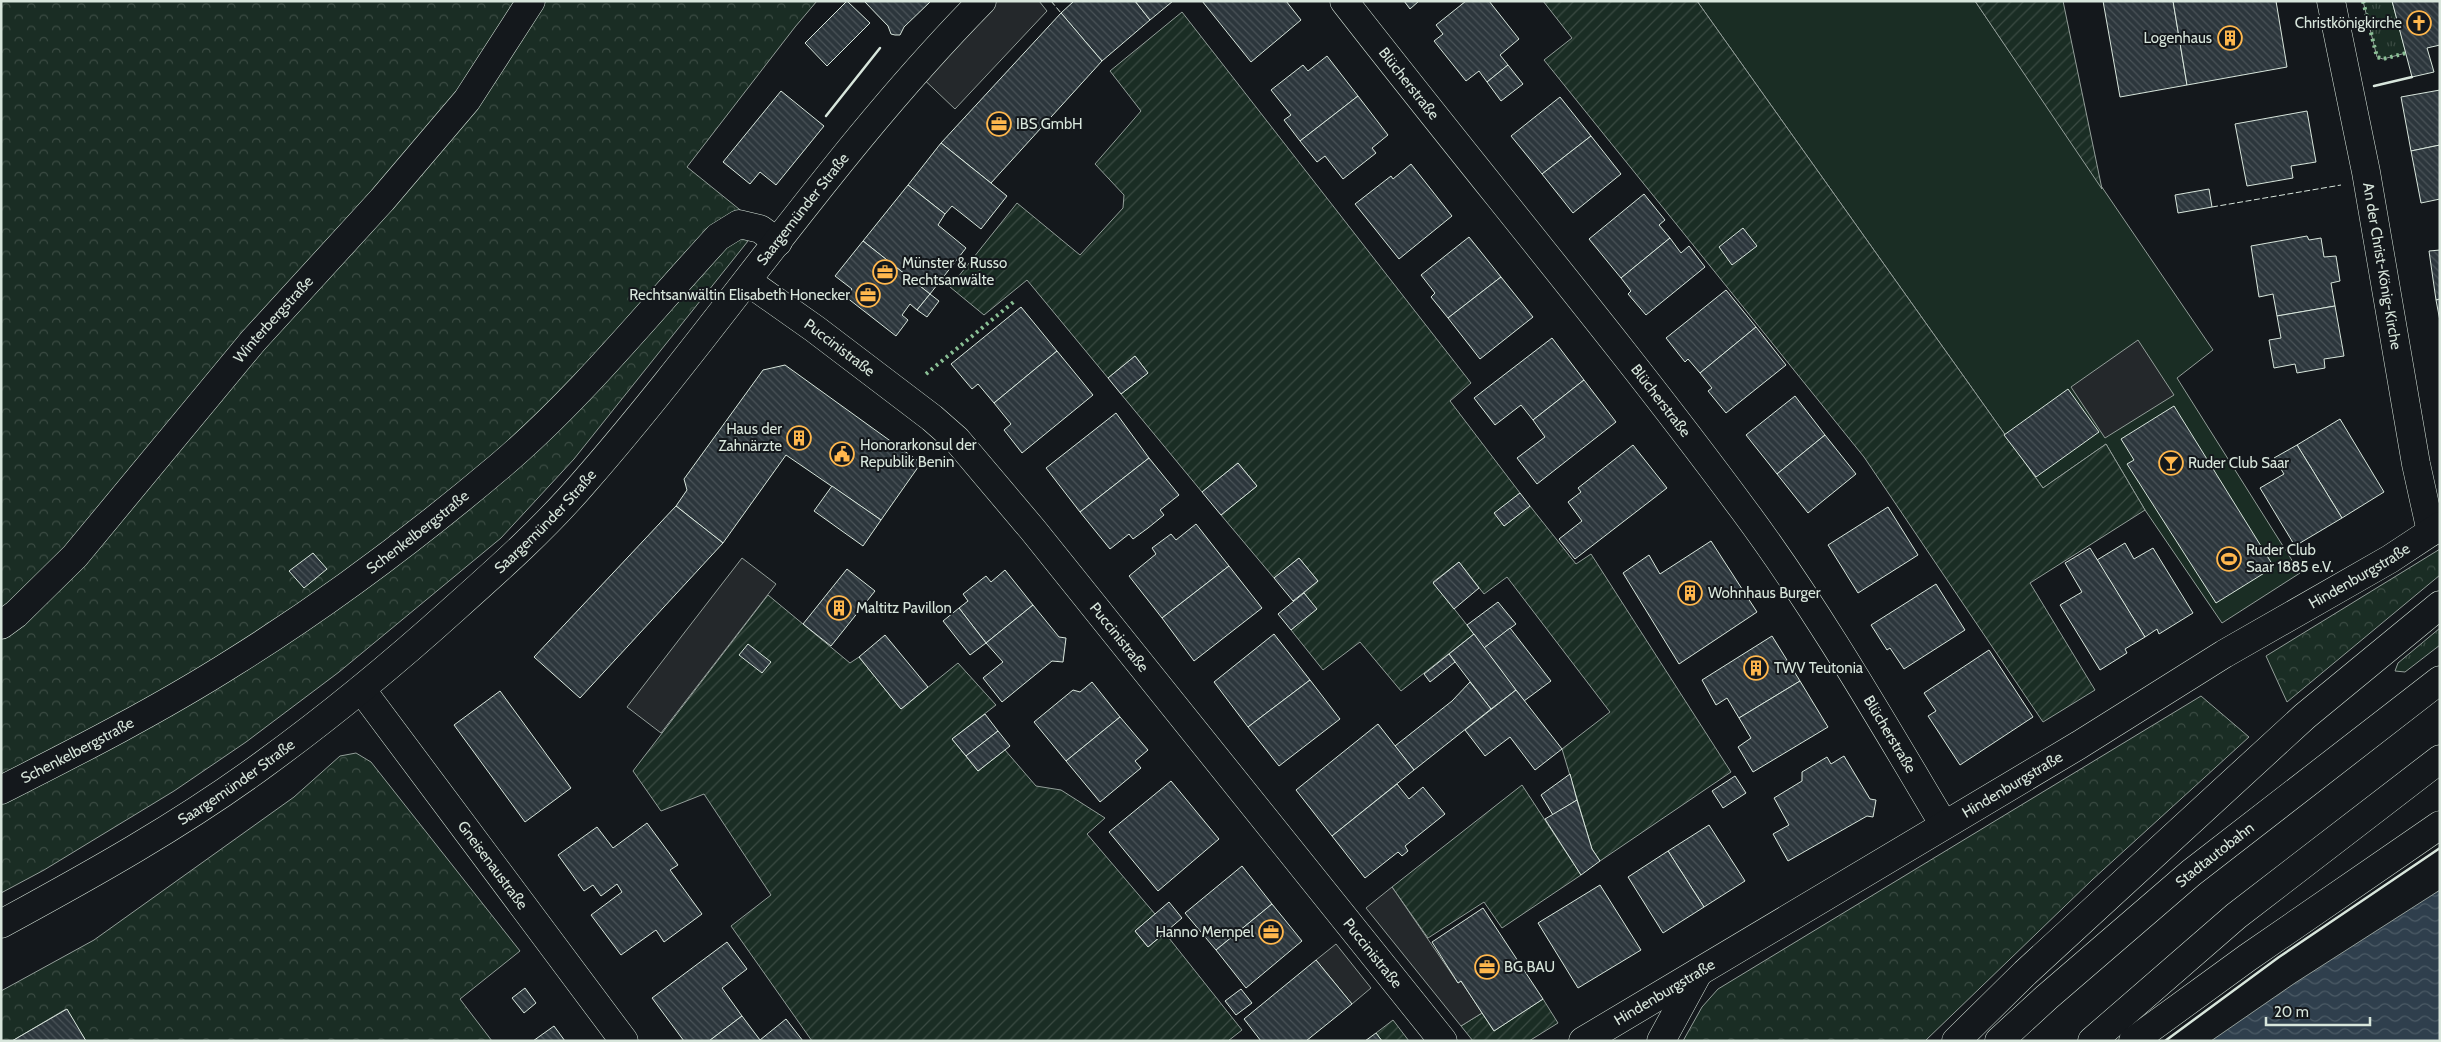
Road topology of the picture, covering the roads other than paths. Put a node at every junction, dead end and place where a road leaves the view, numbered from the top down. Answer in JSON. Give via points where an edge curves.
{"nodes":[{"id":1,"x":531,"y":1,"type":"edge"},
{"id":2,"x":982,"y":1,"type":"edge"},
{"id":3,"x":1344,"y":1,"type":"edge"},
{"id":4,"x":2331,"y":1,"type":"edge"},
{"id":5,"x":778,"y":242,"type":"junction"},
{"id":6,"x":747,"y":281,"type":"junction"},
{"id":7,"x":2435,"y":529,"type":"edge"},
{"id":8,"x":2440,"y":605,"type":"edge"},
{"id":9,"x":1,"y":625,"type":"edge"},
{"id":10,"x":2440,"y":680,"type":"edge"},
{"id":11,"x":361,"y":688,"type":"junction"},
{"id":12,"x":2440,"y":758,"type":"edge"},
{"id":13,"x":1,"y":790,"type":"edge"},
{"id":14,"x":1944,"y":825,"type":"junction"},
{"id":15,"x":2440,"y":825,"type":"edge"},
{"id":16,"x":1,"y":924,"type":"edge"},
{"id":17,"x":1699,"y":972,"type":"junction"},
{"id":18,"x":624,"y":1041,"type":"edge"},
{"id":19,"x":1443,"y":1041,"type":"edge"},
{"id":20,"x":1583,"y":1041,"type":"edge"},
{"id":21,"x":1661,"y":1041,"type":"edge"},
{"id":22,"x":1956,"y":1041,"type":"edge"},
{"id":23,"x":1999,"y":1041,"type":"edge"},
{"id":24,"x":2092,"y":1041,"type":"edge"},
{"id":25,"x":2133,"y":1041,"type":"edge"}],
"edges":[{"from":1,"to":9,"type":"main road","name":"Winterbergstraße","via":[[468,100],[253,341],[75,556]]},
{"from":2,"to":5,"type":"main road","name":"Saargemünder Straße","via":[[906,81]]},
{"from":3,"to":14,"type":"main road","name":"Blücherstraße","via":[[1744,510],[1833,641]]},
{"from":4,"to":7,"type":"main road","name":"An der Christ-König-Kirche","via":[[2364,163],[2416,464]]},
{"from":5,"to":6,"type":"main road","name":"Saargemünder Straße"},
{"from":5,"to":13,"type":"main road","name":"Schenkelbergstraße","via":[[760,229],[738,224],[718,237],[569,401],[501,465],[411,536],[303,617],[232,663],[81,749]]},
{"from":6,"to":11,"type":"main road","name":"Saargemünder Straße","via":[[584,483],[516,554],[392,665]]},
{"from":6,"to":19,"type":"main road","name":"Puccinistraße","via":[[823,335],[957,440],[1033,530]]},
{"from":7,"to":14,"type":"main road","name":"Hindenburgstraße"},
{"from":8,"to":22,"type":"main road","via":[[2305,716],[2025,973]]},
{"from":10,"to":23,"type":"main road","name":"Stadtautobahn","via":[[2191,873]]},
{"from":11,"to":16,"type":"main road","name":"Saargemünder Straße","via":[[263,765],[158,835]]},
{"from":11,"to":18,"type":"main road","name":"Gneisenaustraße"},
{"from":12,"to":24,"type":"main road","via":[[2236,916]]},
{"from":14,"to":17,"type":"main road","name":"Hindenburgstraße"},
{"from":15,"to":25,"type":"main road"},
{"from":17,"to":20,"type":"main road","name":"Hindenburgstraße"},
{"from":17,"to":21,"type":"main road"}]}
